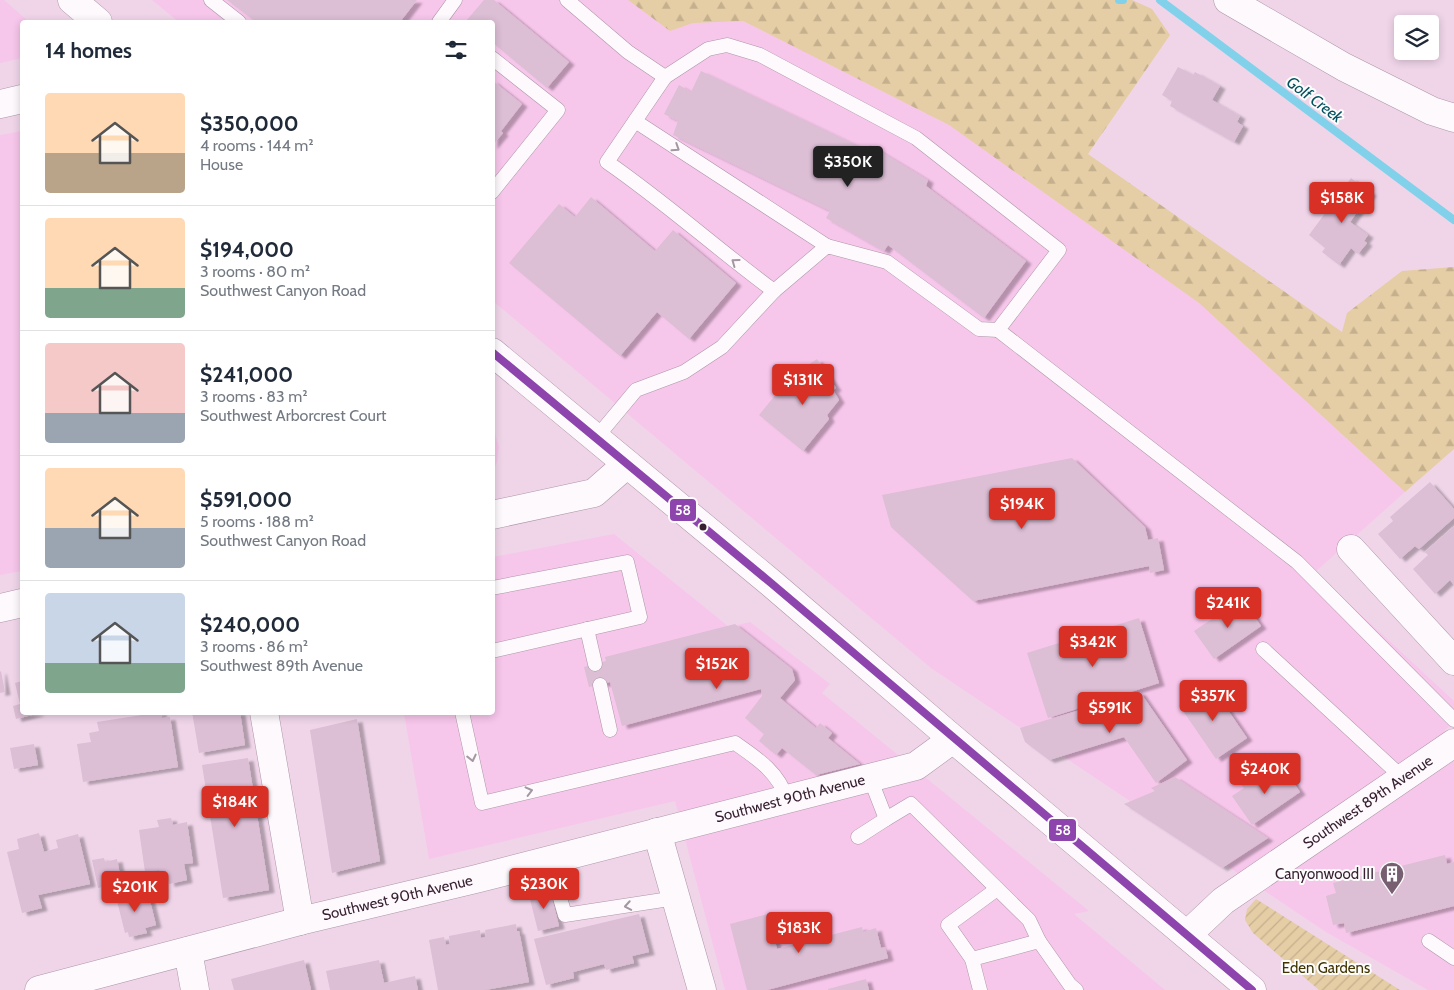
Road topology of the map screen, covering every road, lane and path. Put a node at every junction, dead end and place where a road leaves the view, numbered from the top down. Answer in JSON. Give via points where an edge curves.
{"nodes":[{"id":1,"x":72,"y":0,"type":"edge"},
{"id":2,"x":211,"y":0,"type":"edge"},
{"id":3,"x":455,"y":0,"type":"edge"},
{"id":4,"x":567,"y":0,"type":"edge"},
{"id":5,"x":1228,"y":0,"type":"edge"},
{"id":6,"x":96,"y":20,"type":"edge"},
{"id":7,"x":236,"y":20,"type":"edge"},
{"id":8,"x":444,"y":20,"type":"edge"},
{"id":9,"x":495,"y":60,"type":"edge"},
{"id":10,"x":665,"y":77,"type":"junction"},
{"id":11,"x":20,"y":100,"type":"edge"},
{"id":12,"x":0,"y":104,"type":"edge"},
{"id":13,"x":1454,"y":118,"type":"edge"},
{"id":14,"x":635,"y":121,"type":"junction"},
{"id":15,"x":495,"y":188,"type":"edge"},
{"id":16,"x":827,"y":246,"type":"junction"},
{"id":17,"x":774,"y":291,"type":"junction"},
{"id":18,"x":998,"y":330,"type":"junction"},
{"id":19,"x":495,"y":354,"type":"edge"},
{"id":20,"x":596,"y":438,"type":"junction"},
{"id":21,"x":627,"y":464,"type":"junction"},
{"id":22,"x":495,"y":514,"type":"edge"},
{"id":23,"x":1351,"y":549,"type":"dead end"},
{"id":24,"x":495,"y":587,"type":"edge"},
{"id":25,"x":20,"y":604,"type":"edge"},
{"id":26,"x":0,"y":608,"type":"edge"},
{"id":27,"x":587,"y":629,"type":"junction"},
{"id":28,"x":1263,"y":649,"type":"dead end"},
{"id":29,"x":495,"y":650,"type":"edge"},
{"id":30,"x":1454,"y":661,"type":"edge"},
{"id":31,"x":595,"y":664,"type":"dead end"},
{"id":32,"x":600,"y":685,"type":"dead end"},
{"id":33,"x":265,"y":715,"type":"edge"},
{"id":34,"x":463,"y":715,"type":"edge"},
{"id":35,"x":1454,"y":720,"type":"edge"},
{"id":36,"x":610,"y":730,"type":"dead end"},
{"id":37,"x":953,"y":739,"type":"junction"},
{"id":38,"x":1454,"y":743,"type":"edge"},
{"id":39,"x":870,"y":778,"type":"junction"},
{"id":40,"x":1403,"y":778,"type":"junction"},
{"id":41,"x":787,"y":799,"type":"junction"},
{"id":42,"x":886,"y":819,"type":"junction"},
{"id":43,"x":657,"y":832,"type":"junction"},
{"id":44,"x":858,"y":838,"type":"dead end"},
{"id":45,"x":549,"y":860,"type":"junction"},
{"id":46,"x":997,"y":889,"type":"junction"},
{"id":47,"x":676,"y":898,"type":"junction"},
{"id":48,"x":300,"y":921,"type":"junction"},
{"id":49,"x":1187,"y":935,"type":"junction"},
{"id":50,"x":1429,"y":941,"type":"dead end"},
{"id":51,"x":1039,"y":942,"type":"junction"},
{"id":52,"x":188,"y":950,"type":"junction"},
{"id":53,"x":1454,"y":958,"type":"edge"},
{"id":54,"x":972,"y":959,"type":"junction"},
{"id":55,"x":697,"y":989,"type":"edge"},
{"id":56,"x":39,"y":990,"type":"edge"},
{"id":57,"x":195,"y":990,"type":"edge"},
{"id":58,"x":980,"y":990,"type":"edge"},
{"id":59,"x":1076,"y":990,"type":"edge"},
{"id":60,"x":1252,"y":990,"type":"edge"}],
"edges":[{"from":1,"to":6,"type":"street"},
{"from":2,"to":7,"type":"lane"},
{"from":3,"to":8,"type":"lane"},
{"from":4,"to":10,"type":"lane","via":[[628,52]]},
{"from":5,"to":13,"type":"street","via":[[1344,67],[1432,111]]},
{"from":9,"to":15,"type":"lane","via":[[558,110]]},
{"from":10,"to":14,"type":"lane"},
{"from":10,"to":18,"type":"lane","via":[[708,49],[727,45],[760,56],[916,138],[1058,250]]},
{"from":11,"to":12,"type":"street"},
{"from":14,"to":16,"type":"lane","one_way":true},
{"from":17,"to":14,"type":"lane","one_way":true,"via":[[722,253],[649,191],[607,162]]},
{"from":16,"to":17,"type":"lane"},
{"from":16,"to":18,"type":"lane","via":[[887,262],[979,329]]},
{"from":17,"to":20,"type":"lane","via":[[722,347],[684,372],[636,390]]},
{"from":18,"to":35,"type":"lane","via":[[1297,562]]},
{"from":19,"to":20,"type":"street"},
{"from":20,"to":21,"type":"street"},
{"from":21,"to":22,"type":"street","via":[[594,493]]},
{"from":21,"to":37,"type":"street","via":[[771,582]]},
{"from":23,"to":30,"type":"street"},
{"from":24,"to":27,"type":"lane","via":[[628,562],[640,617]]},
{"from":25,"to":26,"type":"street"},
{"from":27,"to":29,"type":"lane"},
{"from":27,"to":31,"type":"lane"},
{"from":28,"to":40,"type":"lane"},
{"from":32,"to":36,"type":"lane"},
{"from":33,"to":48,"type":"street"},
{"from":34,"to":41,"type":"lane","one_way":true,"via":[[482,803],[735,743],[769,767],[783,785]]},
{"from":37,"to":39,"type":"street","name":"Southwest 90th Avenue","via":[[916,766]]},
{"from":37,"to":49,"type":"street"},
{"from":38,"to":40,"type":"street","name":"Southwest 89th Avenue"},
{"from":39,"to":41,"type":"street","name":"Southwest 90th Avenue"},
{"from":39,"to":42,"type":"lane"},
{"from":40,"to":49,"type":"street","name":"Southwest 89th Avenue","via":[[1223,901]]},
{"from":41,"to":43,"type":"street","name":"Southwest 90th Avenue"},
{"from":42,"to":44,"type":"lane"},
{"from":42,"to":46,"type":"lane","via":[[911,804]]},
{"from":43,"to":45,"type":"street","name":"Southwest 90th Avenue"},
{"from":43,"to":47,"type":"street"},
{"from":47,"to":45,"type":"lane","one_way":true,"via":[[565,915]]},
{"from":45,"to":48,"type":"street","name":"Southwest 90th Avenue"},
{"from":46,"to":51,"type":"lane","via":[[1029,920]]},
{"from":46,"to":54,"type":"lane","via":[[948,924]]},
{"from":47,"to":55,"type":"street"},
{"from":48,"to":52,"type":"street","name":"Southwest 90th Avenue"},
{"from":49,"to":60,"type":"street"},
{"from":50,"to":53,"type":"lane"},
{"from":51,"to":54,"type":"lane"},
{"from":51,"to":59,"type":"lane"},
{"from":52,"to":56,"type":"street","name":"Southwest 90th Avenue"},
{"from":52,"to":57,"type":"street"},
{"from":54,"to":58,"type":"lane"}]}
